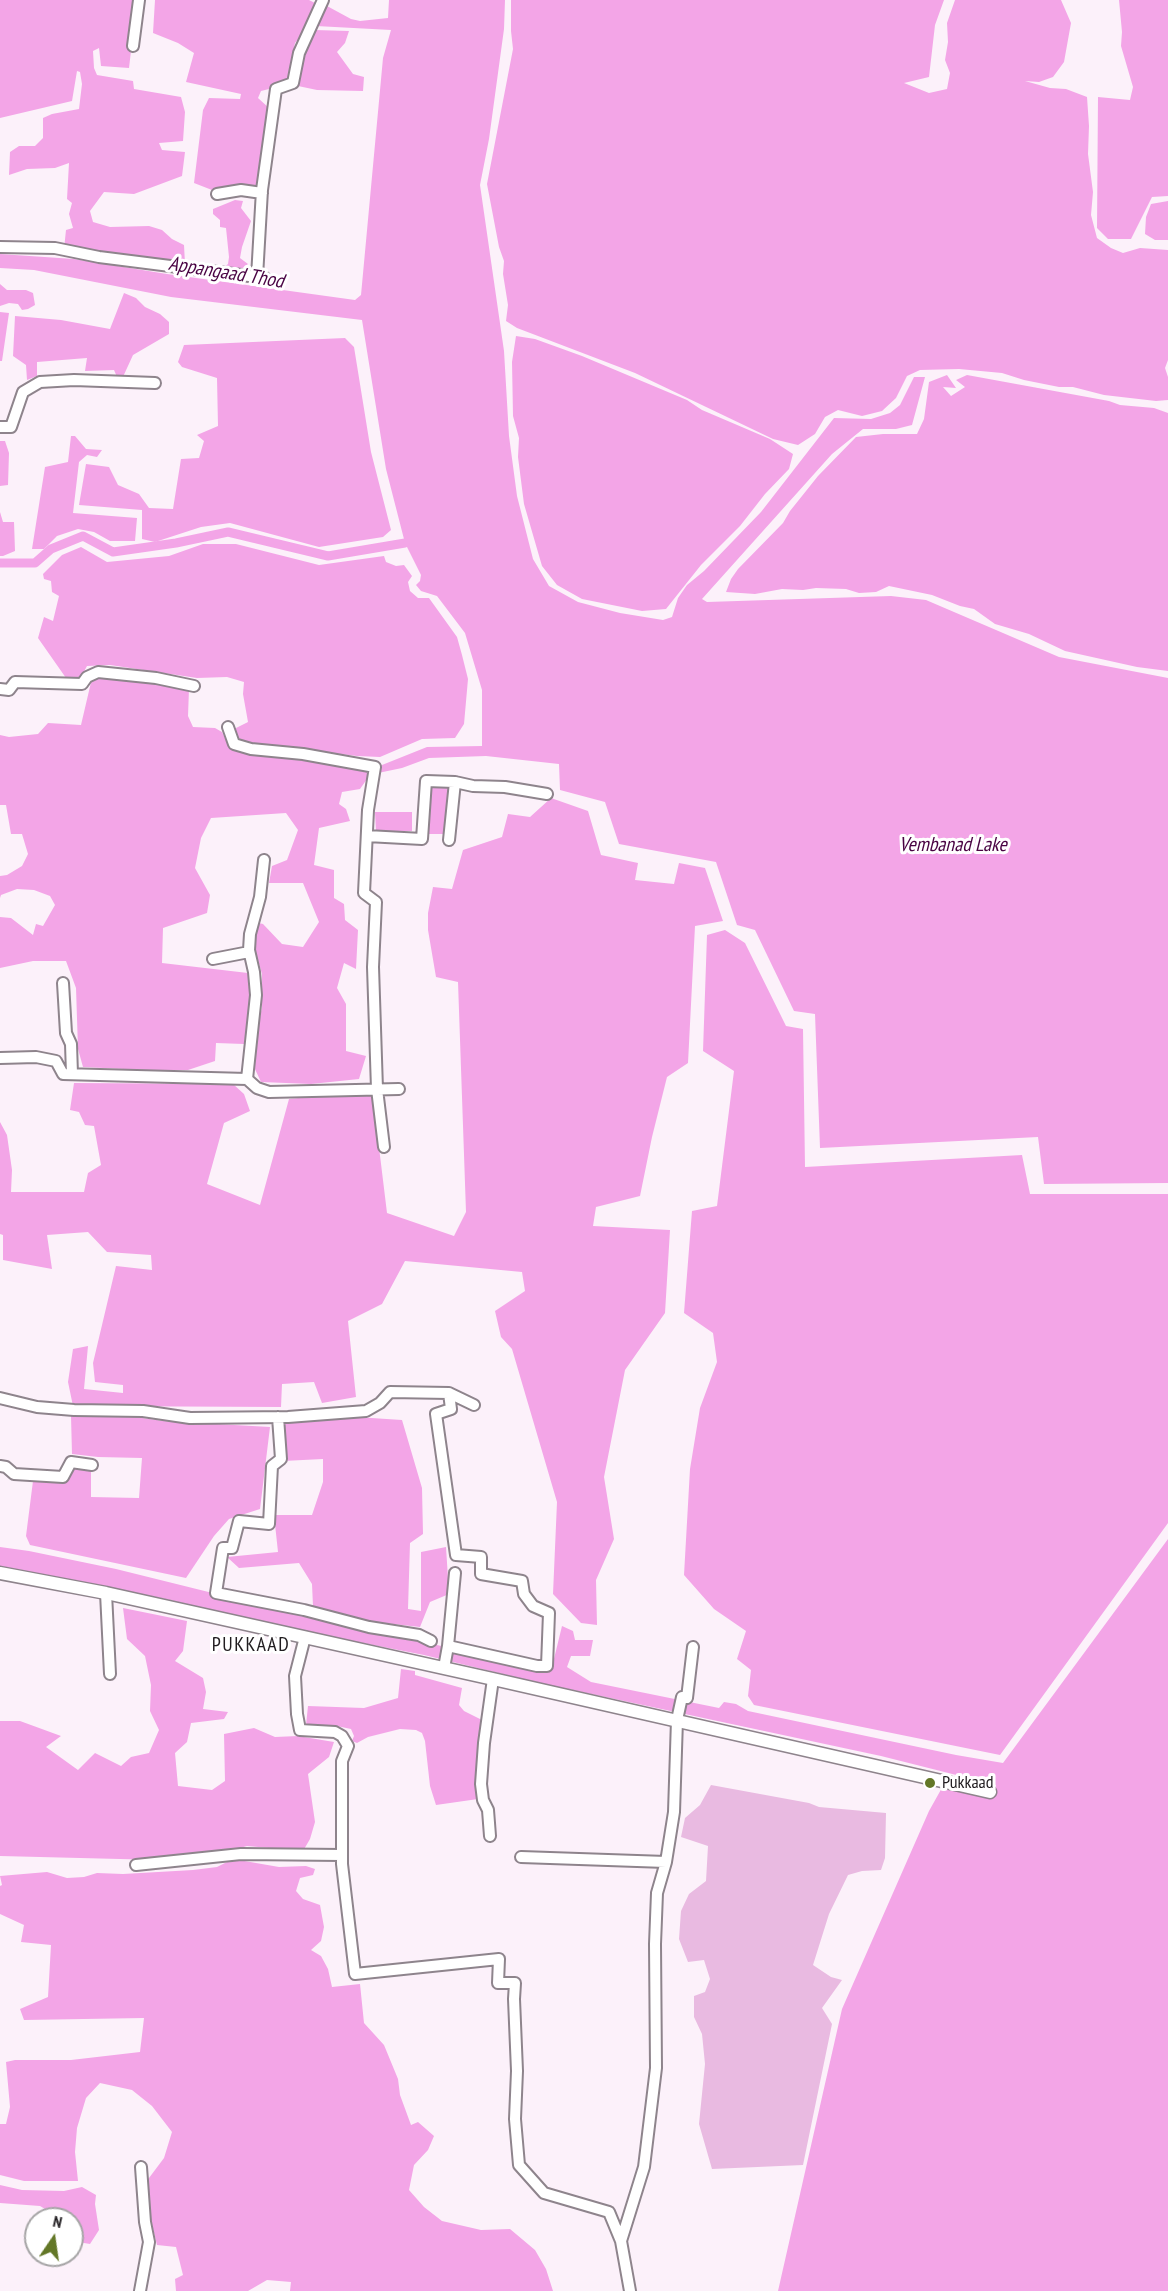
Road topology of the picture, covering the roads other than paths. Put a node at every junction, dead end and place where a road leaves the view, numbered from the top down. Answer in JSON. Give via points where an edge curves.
{"nodes":[{"id":1,"x":139,"y":0,"type":"edge"},
{"id":2,"x":323,"y":0,"type":"edge"},
{"id":3,"x":133,"y":46,"type":"dead end"},
{"id":4,"x":262,"y":193,"type":"junction"},
{"id":5,"x":217,"y":194,"type":"dead end"},
{"id":6,"x":0,"y":247,"type":"edge"},
{"id":7,"x":155,"y":383,"type":"dead end"},
{"id":8,"x":0,"y":427,"type":"edge"},
{"id":9,"x":194,"y":686,"type":"dead end"},
{"id":10,"x":0,"y":689,"type":"edge"},
{"id":11,"x":228,"y":727,"type":"dead end"},
{"id":12,"x":455,"y":782,"type":"junction"},
{"id":13,"x":547,"y":794,"type":"dead end"},
{"id":14,"x":367,"y":837,"type":"junction"},
{"id":15,"x":449,"y":840,"type":"dead end"},
{"id":16,"x":264,"y":861,"type":"dead end"},
{"id":17,"x":249,"y":952,"type":"junction"},
{"id":18,"x":213,"y":959,"type":"dead end"},
{"id":19,"x":63,"y":983,"type":"dead end"},
{"id":20,"x":0,"y":1058,"type":"edge"},
{"id":21,"x":72,"y":1074,"type":"junction"},
{"id":22,"x":247,"y":1079,"type":"junction"},
{"id":23,"x":378,"y":1089,"type":"junction"},
{"id":24,"x":399,"y":1089,"type":"dead end"},
{"id":25,"x":384,"y":1147,"type":"dead end"},
{"id":26,"x":449,"y":1393,"type":"junction"},
{"id":27,"x":0,"y":1398,"type":"edge"},
{"id":28,"x":474,"y":1405,"type":"dead end"},
{"id":29,"x":278,"y":1417,"type":"junction"},
{"id":30,"x":92,"y":1465,"type":"dead end"},
{"id":31,"x":0,"y":1466,"type":"edge"},
{"id":32,"x":0,"y":1573,"type":"edge"},
{"id":33,"x":455,"y":1573,"type":"dead end"},
{"id":34,"x":106,"y":1593,"type":"junction"},
{"id":35,"x":305,"y":1637,"type":"junction"},
{"id":36,"x":431,"y":1641,"type":"dead end"},
{"id":37,"x":448,"y":1646,"type":"junction"},
{"id":38,"x":693,"y":1647,"type":"dead end"},
{"id":39,"x":444,"y":1668,"type":"junction"},
{"id":40,"x":110,"y":1674,"type":"dead end"},
{"id":41,"x":493,"y":1679,"type":"junction"},
{"id":42,"x":677,"y":1720,"type":"junction"},
{"id":43,"x":990,"y":1792,"type":"dead end"},
{"id":44,"x":490,"y":1836,"type":"dead end"},
{"id":45,"x":342,"y":1856,"type":"junction"},
{"id":46,"x":521,"y":1857,"type":"dead end"},
{"id":47,"x":666,"y":1862,"type":"junction"},
{"id":48,"x":136,"y":1865,"type":"dead end"},
{"id":49,"x":141,"y":2167,"type":"dead end"},
{"id":50,"x":621,"y":2241,"type":"junction"},
{"id":51,"x":140,"y":2291,"type":"edge"},
{"id":52,"x":630,"y":2291,"type":"edge"}],
"edges":[{"from":1,"to":3,"type":"street"},
{"from":2,"to":4,"type":"street","via":[[299,53],[292,83],[276,89]]},
{"from":4,"to":5,"type":"street","via":[[241,190]]},
{"from":4,"to":6,"type":"street","via":[[261,278],[56,248]]},
{"from":7,"to":8,"type":"street","via":[[40,382],[23,392],[11,427]]},
{"from":9,"to":10,"type":"street","via":[[98,672],[82,684],[15,682],[9,690]]},
{"from":11,"to":14,"type":"street","via":[[234,744],[251,749],[375,766]]},
{"from":12,"to":13,"type":"street"},
{"from":12,"to":14,"type":"street","via":[[426,781],[422,839]]},
{"from":12,"to":15,"type":"street"},
{"from":14,"to":23,"type":"street","via":[[364,893],[376,902],[373,968]]},
{"from":16,"to":17,"type":"street"},
{"from":17,"to":18,"type":"street"},
{"from":17,"to":22,"type":"street","via":[[256,995]]},
{"from":19,"to":21,"type":"street"},
{"from":20,"to":21,"type":"street","via":[[43,1058],[56,1061],[63,1074]]},
{"from":21,"to":22,"type":"street"},
{"from":22,"to":23,"type":"street","via":[[268,1092]]},
{"from":23,"to":24,"type":"street"},
{"from":23,"to":25,"type":"street"},
{"from":26,"to":28,"type":"street"},
{"from":26,"to":29,"type":"street","via":[[390,1392],[366,1411]]},
{"from":26,"to":37,"type":"street","via":[[451,1409],[436,1414],[456,1555],[481,1557],[481,1574],[522,1581],[524,1594],[533,1606],[549,1613],[547,1666]]},
{"from":27,"to":29,"type":"street","via":[[64,1410],[143,1411],[190,1418]]},
{"from":29,"to":36,"type":"street","via":[[281,1459],[272,1466],[269,1524],[238,1521],[232,1548],[223,1548],[216,1593],[419,1635]]},
{"from":30,"to":31,"type":"street","via":[[71,1462],[63,1477],[14,1474]]},
{"from":32,"to":34,"type":"street"},
{"from":33,"to":37,"type":"street"},
{"from":34,"to":35,"type":"street"},
{"from":34,"to":40,"type":"street"},
{"from":35,"to":39,"type":"street"},
{"from":35,"to":45,"type":"street","via":[[295,1676],[300,1730],[335,1732],[348,1746],[342,1761]]},
{"from":37,"to":39,"type":"street"},
{"from":38,"to":42,"type":"street","via":[[687,1698],[682,1697]]},
{"from":39,"to":41,"type":"street"},
{"from":41,"to":42,"type":"street"},
{"from":41,"to":44,"type":"street","via":[[481,1784]]},
{"from":42,"to":43,"type":"street"},
{"from":42,"to":47,"type":"street","via":[[674,1812]]},
{"from":45,"to":48,"type":"street","via":[[241,1854]]},
{"from":45,"to":50,"type":"street","via":[[355,1974],[499,1959],[498,1983],[515,1983],[519,2165],[544,2193],[609,2212]]},
{"from":46,"to":47,"type":"street"},
{"from":47,"to":50,"type":"street","via":[[657,1893],[656,2068],[646,2156]]},
{"from":49,"to":51,"type":"street","via":[[149,2242]]},
{"from":50,"to":52,"type":"street"}]}
